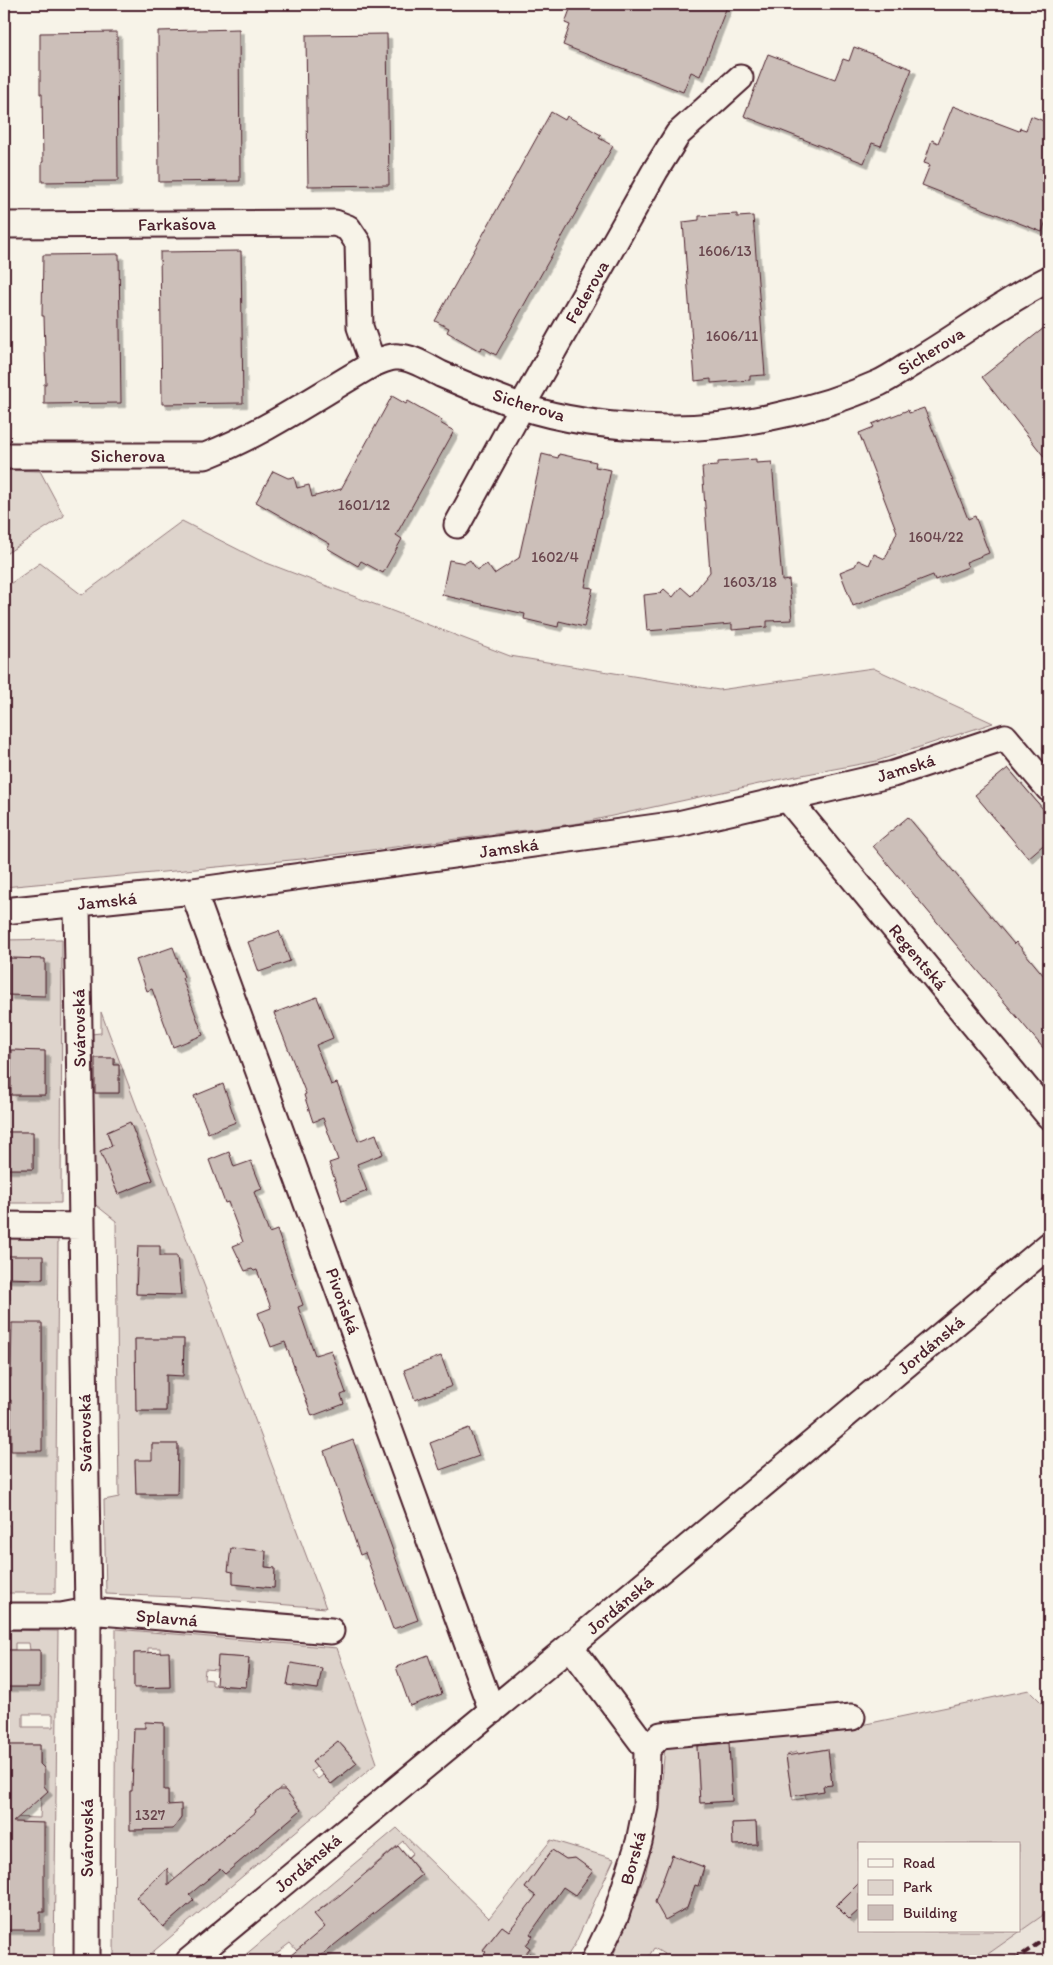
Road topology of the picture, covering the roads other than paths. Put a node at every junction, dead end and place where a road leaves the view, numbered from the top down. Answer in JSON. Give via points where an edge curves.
{"nodes":[{"id":1,"x":740,"y":78,"type":"dead end"},
{"id":2,"x":4,"y":225,"type":"edge"},
{"id":3,"x":1049,"y":279,"type":"edge"},
{"id":4,"x":373,"y":364,"type":"junction"},
{"id":5,"x":522,"y":406,"type":"junction"},
{"id":6,"x":4,"y":456,"type":"edge"},
{"id":7,"x":457,"y":525,"type":"dead end"},
{"id":8,"x":1049,"y":789,"type":"edge"},
{"id":9,"x":787,"y":798,"type":"junction"},
{"id":10,"x":193,"y":891,"type":"junction"},
{"id":11,"x":77,"y":904,"type":"junction"},
{"id":12,"x":4,"y":911,"type":"edge"},
{"id":13,"x":1049,"y":1116,"type":"edge"},
{"id":14,"x":4,"y":1225,"type":"edge"},
{"id":15,"x":82,"y":1226,"type":"junction"},
{"id":16,"x":1049,"y":1245,"type":"edge"},
{"id":17,"x":88,"y":1611,"type":"junction"},
{"id":18,"x":4,"y":1616,"type":"edge"},
{"id":19,"x":331,"y":1631,"type":"dead end"},
{"id":20,"x":570,"y":1646,"type":"junction"},
{"id":21,"x":492,"y":1711,"type":"junction"},
{"id":22,"x":852,"y":1717,"type":"dead end"},
{"id":23,"x":647,"y":1749,"type":"junction"},
{"id":24,"x":87,"y":1961,"type":"edge"},
{"id":25,"x":189,"y":1961,"type":"edge"},
{"id":26,"x":594,"y":1961,"type":"edge"}],
"edges":[{"from":1,"to":5,"type":"street","name":"Federova","via":[[678,134]]},
{"from":2,"to":4,"type":"street","name":"Farkašova","via":[[335,223],[348,228],[358,243],[360,327]]},
{"from":3,"to":5,"type":"street","name":"Sicherova","via":[[879,383],[784,415],[667,428],[584,422]]},
{"from":4,"to":5,"type":"street","name":"Sicherova","via":[[398,356]]},
{"from":4,"to":6,"type":"street","name":"Sicherova","via":[[261,431],[205,456]]},
{"from":5,"to":7,"type":"street","name":"Federova"},
{"from":8,"to":9,"type":"street","name":"Jamská","via":[[1005,737],[893,774]]},
{"from":9,"to":10,"type":"street","name":"Jamská","via":[[678,824]]},
{"from":9,"to":13,"type":"street","name":"Regentská"},
{"from":10,"to":11,"type":"street","name":"Jamská"},
{"from":10,"to":21,"type":"street","name":"Pivoňská"},
{"from":11,"to":12,"type":"street","name":"Jamská"},
{"from":11,"to":15,"type":"street","name":"Svárovská"},
{"from":14,"to":15,"type":"street"},
{"from":15,"to":17,"type":"street","name":"Svárovská"},
{"from":16,"to":20,"type":"street","name":"Jordánská"},
{"from":17,"to":18,"type":"street","name":"Splavná","via":[[61,1616]]},
{"from":17,"to":19,"type":"street","name":"Splavná"},
{"from":17,"to":24,"type":"street","name":"Svárovská"},
{"from":20,"to":21,"type":"street","name":"Jordánská"},
{"from":20,"to":23,"type":"street"},
{"from":21,"to":25,"type":"street","name":"Jordánská"},
{"from":22,"to":23,"type":"street","via":[[661,1735]]},
{"from":23,"to":26,"type":"street","name":"Borská","via":[[646,1807],[639,1842],[616,1915]]}]}
